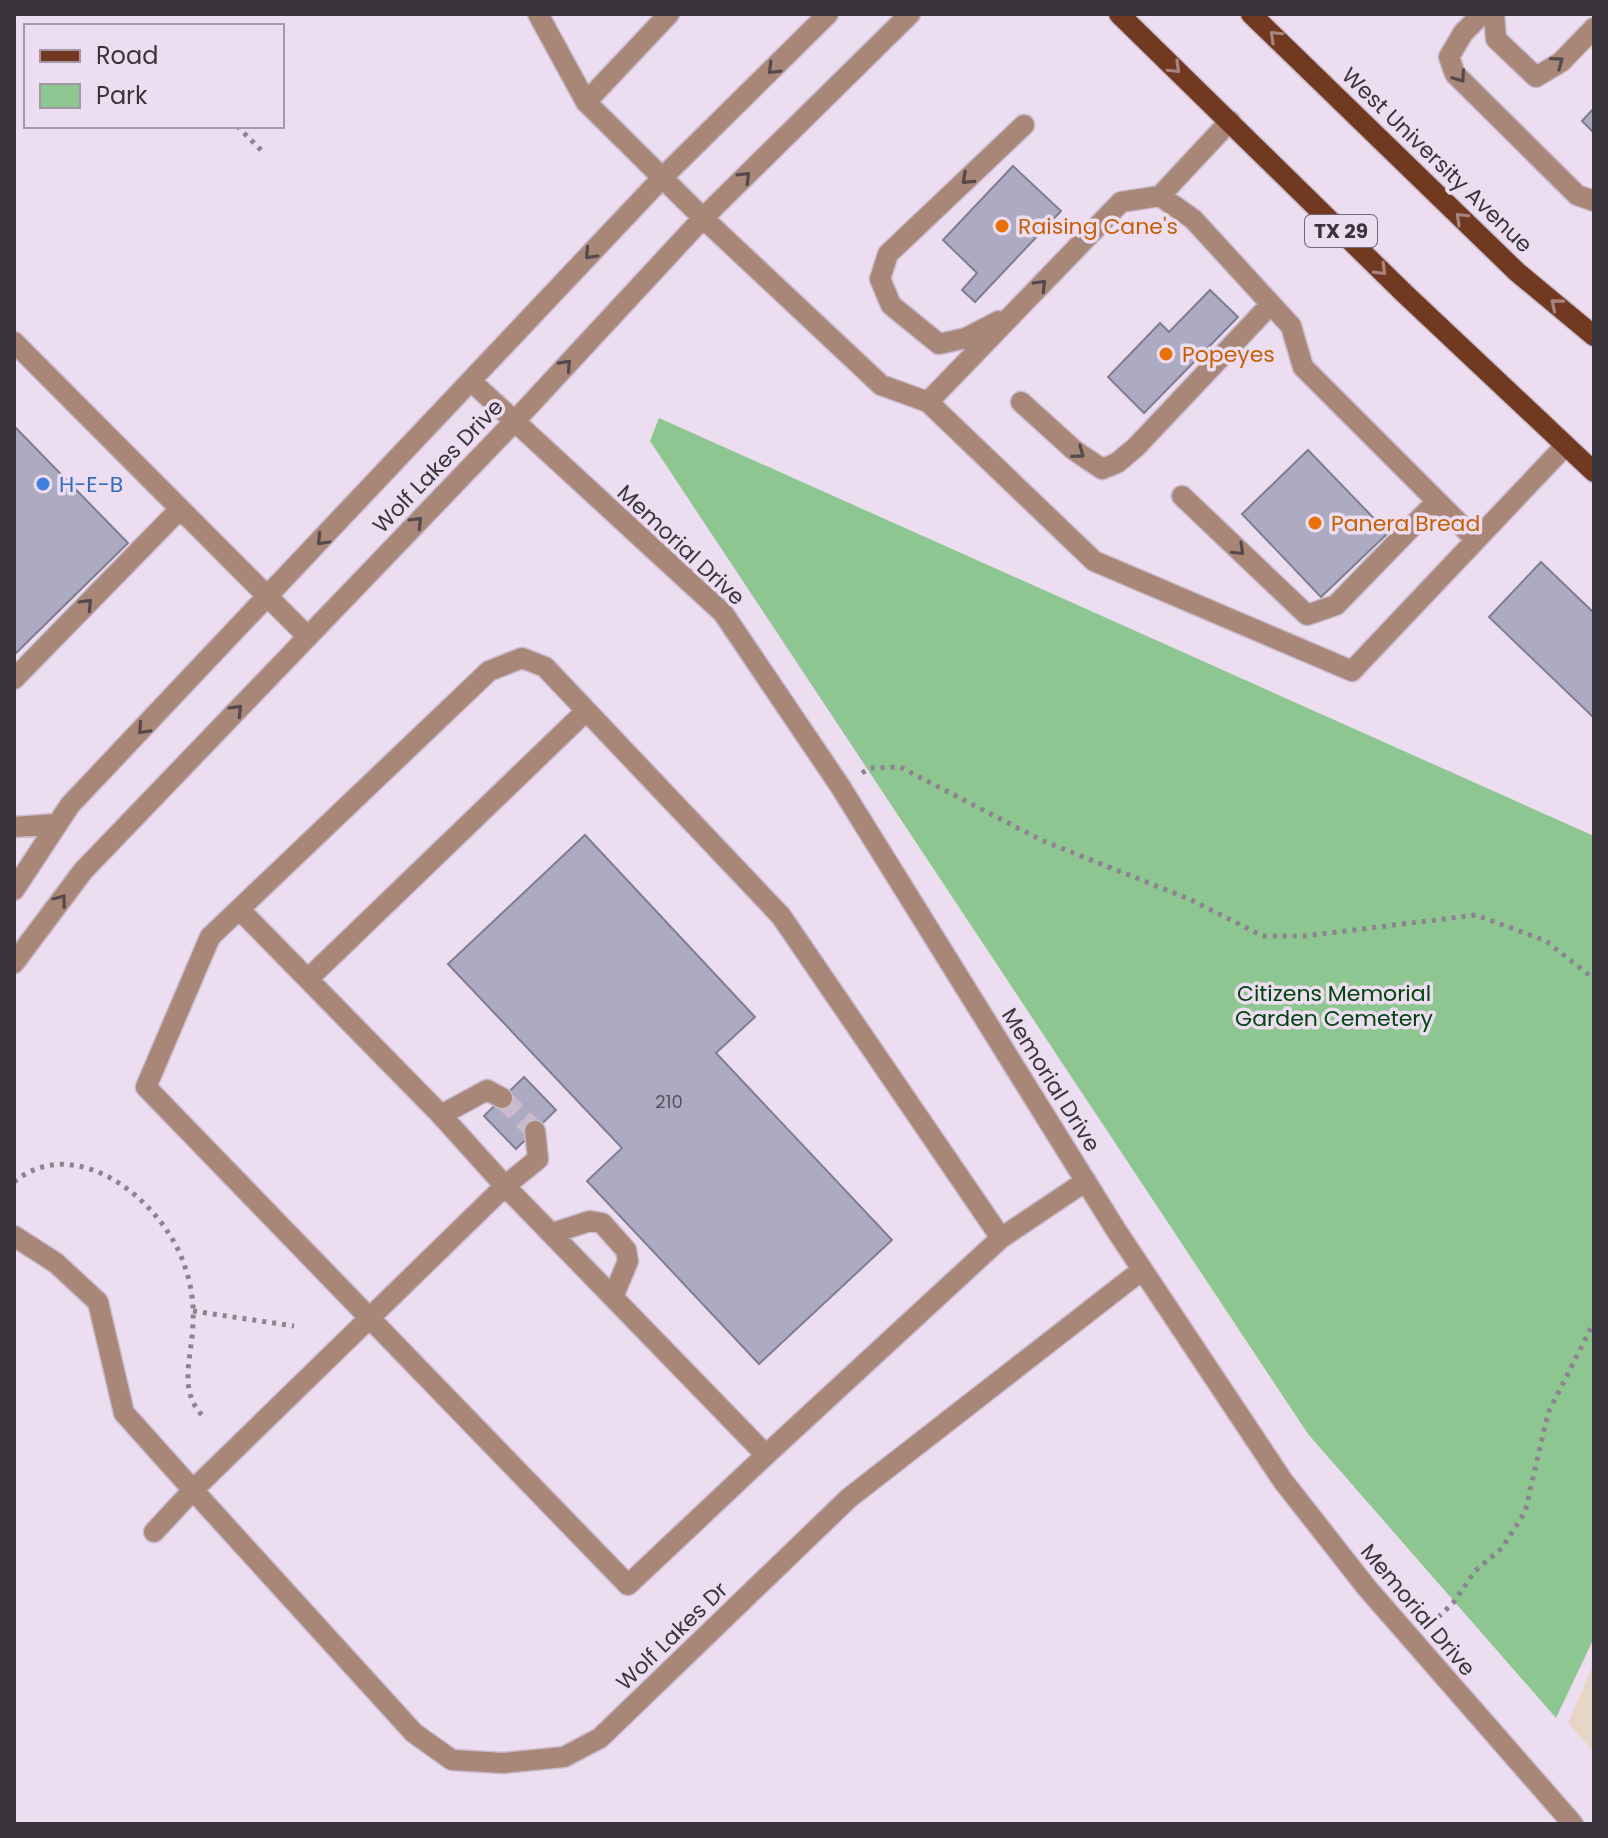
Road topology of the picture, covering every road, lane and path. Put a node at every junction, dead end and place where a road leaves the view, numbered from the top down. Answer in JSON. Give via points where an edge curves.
{"nodes":[{"id":1,"x":538,"y":14,"type":"edge"},
{"id":2,"x":669,"y":14,"type":"edge"},
{"id":3,"x":828,"y":14,"type":"edge"},
{"id":4,"x":910,"y":14,"type":"edge"},
{"id":5,"x":1119,"y":14,"type":"edge"},
{"id":6,"x":1251,"y":14,"type":"edge"},
{"id":7,"x":1482,"y":14,"type":"edge"},
{"id":8,"x":1494,"y":14,"type":"edge"},
{"id":9,"x":1594,"y":28,"type":"edge"},
{"id":10,"x":586,"y":102,"type":"junction"},
{"id":11,"x":1230,"y":121,"type":"junction"},
{"id":12,"x":1024,"y":125,"type":"dead end"},
{"id":13,"x":239,"y":128,"type":"edge"},
{"id":14,"x":262,"y":151,"type":"dead end"},
{"id":15,"x":663,"y":177,"type":"junction"},
{"id":16,"x":1160,"y":196,"type":"junction"},
{"id":17,"x":1594,"y":201,"type":"edge"},
{"id":18,"x":703,"y":218,"type":"junction"},
{"id":19,"x":1271,"y":304,"type":"junction"},
{"id":20,"x":1012,"y":315,"type":"junction"},
{"id":21,"x":1594,"y":336,"type":"edge"},
{"id":22,"x":14,"y":342,"type":"edge"},
{"id":23,"x":472,"y":382,"type":"junction"},
{"id":24,"x":928,"y":402,"type":"junction"},
{"id":25,"x":1021,"y":402,"type":"dead end"},
{"id":26,"x":513,"y":423,"type":"junction"},
{"id":27,"x":1565,"y":446,"type":"junction"},
{"id":28,"x":1594,"y":472,"type":"edge"},
{"id":29,"x":1182,"y":496,"type":"dead end"},
{"id":30,"x":1437,"y":501,"type":"junction"},
{"id":31,"x":180,"y":509,"type":"junction"},
{"id":32,"x":1476,"y":540,"type":"junction"},
{"id":33,"x":268,"y":597,"type":"junction"},
{"id":34,"x":308,"y":637,"type":"junction"},
{"id":35,"x":14,"y":679,"type":"edge"},
{"id":36,"x":584,"y":713,"type":"junction"},
{"id":37,"x":840,"y":786,"type":"junction"},
{"id":38,"x":56,"y":824,"type":"junction"},
{"id":39,"x":14,"y":827,"type":"edge"},
{"id":40,"x":14,"y":890,"type":"edge"},
{"id":41,"x":240,"y":910,"type":"junction"},
{"id":42,"x":14,"y":963,"type":"edge"},
{"id":43,"x":308,"y":979,"type":"junction"},
{"id":44,"x":1594,"y":979,"type":"edge"},
{"id":45,"x":502,"y":1098,"type":"dead end"},
{"id":46,"x":441,"y":1115,"type":"junction"},
{"id":47,"x":535,"y":1131,"type":"dead end"},
{"id":48,"x":1086,"y":1181,"type":"junction"},
{"id":49,"x":14,"y":1182,"type":"edge"},
{"id":50,"x":505,"y":1186,"type":"junction"},
{"id":51,"x":553,"y":1233,"type":"junction"},
{"id":52,"x":1001,"y":1238,"type":"junction"},
{"id":53,"x":17,"y":1240,"type":"edge"},
{"id":54,"x":1142,"y":1270,"type":"junction"},
{"id":55,"x":613,"y":1297,"type":"junction"},
{"id":56,"x":193,"y":1311,"type":"junction"},
{"id":57,"x":369,"y":1319,"type":"junction"},
{"id":58,"x":1594,"y":1322,"type":"edge"},
{"id":59,"x":294,"y":1326,"type":"dead end"},
{"id":60,"x":202,"y":1415,"type":"dead end"},
{"id":61,"x":766,"y":1455,"type":"junction"},
{"id":62,"x":193,"y":1490,"type":"junction"},
{"id":63,"x":154,"y":1532,"type":"dead end"},
{"id":64,"x":1412,"y":1642,"type":"junction"},
{"id":65,"x":1573,"y":1824,"type":"edge"}],
"edges":[{"from":1,"to":10,"type":"street"},
{"from":2,"to":10,"type":"street"},
{"from":3,"to":15,"type":"street","name":"Wolf Lakes Drive","one_way":true},
{"from":18,"to":4,"type":"street","name":"Wolf Lakes Drive","one_way":true},
{"from":5,"to":11,"type":"main road","number":"TX 29","one_way":true},
{"from":21,"to":6,"type":"main road","name":"West University Avenue","one_way":true,"via":[[1517,272]]},
{"from":7,"to":17,"type":"street","one_way":true,"via":[[1449,57],[1455,74],[1577,195]]},
{"from":8,"to":9,"type":"street","one_way":true,"via":[[1496,39],[1536,77],[1561,62]]},
{"from":10,"to":15,"type":"street"},
{"from":11,"to":16,"type":"street"},
{"from":11,"to":27,"type":"main road","number":"TX 29","one_way":true},
{"from":12,"to":20,"type":"street","one_way":true,"via":[[888,254],[880,279],[891,305],[939,344],[966,338]]},
{"from":13,"to":14,"type":"path"},
{"from":15,"to":18,"type":"street"},
{"from":15,"to":23,"type":"street","name":"Wolf Lakes Drive","one_way":true},
{"from":16,"to":19,"type":"street","via":[[1193,219]]},
{"from":20,"to":16,"type":"street","one_way":true,"via":[[1121,202]]},
{"from":18,"to":24,"type":"street","via":[[881,385]]},
{"from":26,"to":18,"type":"street","name":"Wolf Lakes Drive","one_way":true},
{"from":25,"to":19,"type":"street","one_way":true,"via":[[1102,469],[1136,447]]},
{"from":19,"to":30,"type":"street","via":[[1291,326],[1303,367]]},
{"from":20,"to":24,"type":"street"},
{"from":22,"to":31,"type":"street"},
{"from":23,"to":26,"type":"street","name":"Memorial Drive"},
{"from":23,"to":33,"type":"street","name":"Wolf Lakes Drive","one_way":true},
{"from":24,"to":32,"type":"street","via":[[1094,561],[1352,671]]},
{"from":34,"to":26,"type":"street","name":"Wolf Lakes Drive","one_way":true},
{"from":26,"to":37,"type":"street","name":"Memorial Drive","via":[[723,613]]},
{"from":27,"to":28,"type":"main road","number":"TX 29"},
{"from":27,"to":32,"type":"street"},
{"from":29,"to":30,"type":"street","one_way":true,"via":[[1307,615],[1336,605]]},
{"from":30,"to":32,"type":"street"},
{"from":31,"to":33,"type":"street"},
{"from":35,"to":31,"type":"street","one_way":true},
{"from":33,"to":34,"type":"street"},
{"from":33,"to":38,"type":"street","name":"Wolf Lakes Drive","one_way":true},
{"from":42,"to":34,"type":"street","name":"Wolf Lakes Drive","one_way":true,"via":[[83,871]]},
{"from":36,"to":41,"type":"street","via":[[545,667],[522,658],[489,671]]},
{"from":36,"to":43,"type":"street"},
{"from":36,"to":52,"type":"street","via":[[781,916]]},
{"from":37,"to":44,"type":"path","via":[[870,768],[900,767],[1041,840],[1189,899],[1263,936],[1305,936],[1476,915],[1546,941]]},
{"from":37,"to":48,"type":"street","name":"Memorial Drive"},
{"from":38,"to":39,"type":"street"},
{"from":38,"to":40,"type":"street","name":"Wolf Lakes Drive"},
{"from":41,"to":43,"type":"street"},
{"from":41,"to":57,"type":"street","via":[[210,937],[146,1087]]},
{"from":43,"to":46,"type":"street"},
{"from":45,"to":46,"type":"street","via":[[487,1090]]},
{"from":46,"to":50,"type":"street"},
{"from":47,"to":50,"type":"street","via":[[538,1159]]},
{"from":48,"to":52,"type":"street"},
{"from":48,"to":54,"type":"street","name":"Memorial Drive"},
{"from":49,"to":56,"type":"path","via":[[37,1168],[79,1165],[134,1194],[176,1242]]},
{"from":50,"to":51,"type":"street"},
{"from":50,"to":57,"type":"street"},
{"from":51,"to":55,"type":"street"},
{"from":51,"to":55,"type":"street","via":[[590,1221],[602,1223],[626,1250],[628,1261]]},
{"from":52,"to":61,"type":"street"},
{"from":53,"to":62,"type":"street","name":"Wolf Lakes Dr","via":[[56,1263],[98,1302],[124,1413]]},
{"from":54,"to":62,"type":"street","name":"Wolf Lakes Dr","via":[[849,1498],[600,1738],[564,1757],[503,1763],[452,1760],[414,1733]]},
{"from":54,"to":64,"type":"street","name":"Memorial Drive","via":[[1283,1481]]},
{"from":55,"to":61,"type":"street"},
{"from":56,"to":59,"type":"path"},
{"from":56,"to":60,"type":"path","via":[[187,1381],[191,1403]]},
{"from":57,"to":61,"type":"street","via":[[628,1585]]},
{"from":57,"to":62,"type":"street"},
{"from":58,"to":64,"type":"path","via":[[1548,1413],[1525,1512],[1502,1548]]},
{"from":62,"to":63,"type":"street"},
{"from":64,"to":65,"type":"street","name":"Memorial Drive"}]}
